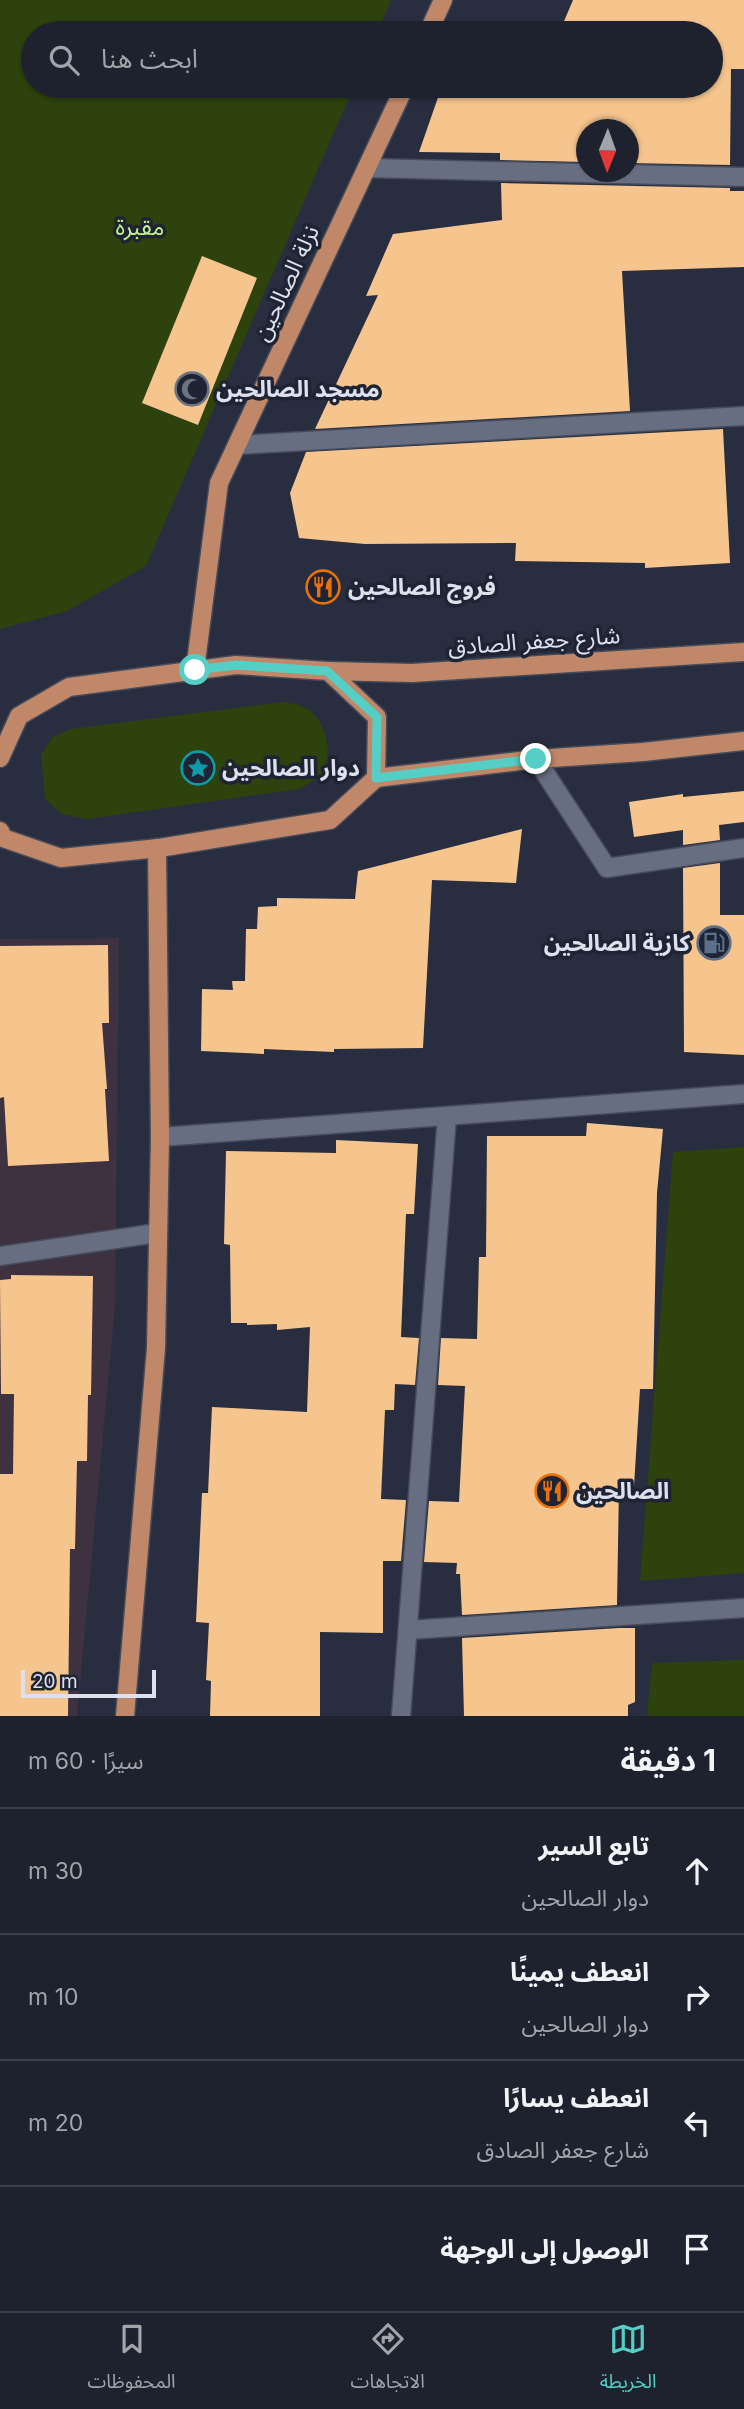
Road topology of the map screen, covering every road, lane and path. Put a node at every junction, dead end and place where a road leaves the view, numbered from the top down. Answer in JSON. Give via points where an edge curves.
{"nodes":[{"id":1,"x":443,"y":0,"type":"edge"},
{"id":2,"x":433,"y":21,"type":"edge"},
{"id":3,"x":400,"y":98,"type":"edge"},
{"id":4,"x":368,"y":167,"type":"junction"},
{"id":5,"x":744,"y":177,"type":"edge"},
{"id":6,"x":744,"y":416,"type":"edge"},
{"id":7,"x":237,"y":445,"type":"junction"},
{"id":8,"x":744,"y":652,"type":"edge"},
{"id":9,"x":195,"y":670,"type":"junction"},
{"id":10,"x":327,"y":671,"type":"junction"},
{"id":11,"x":19,"y":716,"type":"junction"},
{"id":12,"x":0,"y":720,"type":"edge"},
{"id":13,"x":744,"y":741,"type":"edge"},
{"id":14,"x":0,"y":758,"type":"edge"},
{"id":15,"x":536,"y":759,"type":"junction"},
{"id":16,"x":376,"y":778,"type":"junction"},
{"id":17,"x":1,"y":836,"type":"edge"},
{"id":18,"x":157,"y":848,"type":"junction"},
{"id":19,"x":744,"y":848,"type":"edge"},
{"id":20,"x":744,"y":1094,"type":"edge"},
{"id":21,"x":447,"y":1116,"type":"junction"},
{"id":22,"x":160,"y":1137,"type":"junction"},
{"id":23,"x":157,"y":1233,"type":"junction"},
{"id":24,"x":0,"y":1256,"type":"edge"},
{"id":25,"x":744,"y":1608,"type":"edge"},
{"id":26,"x":408,"y":1630,"type":"junction"},
{"id":27,"x":125,"y":1716,"type":"edge"},
{"id":28,"x":401,"y":1716,"type":"edge"}],
"edges":[{"from":1,"to":2,"type":"main road"},
{"from":3,"to":4,"type":"main road","name":"نزلة الصالحين"},
{"from":4,"to":5,"type":"street"},
{"from":4,"to":7,"type":"main road","name":"نزلة الصالحين"},
{"from":6,"to":7,"type":"street"},
{"from":7,"to":9,"type":"main road","name":"نزلة الصالحين","via":[[219,483]]},
{"from":8,"to":10,"type":"main road","name":"شارع جعفر الصادق","via":[[412,673]]},
{"from":9,"to":10,"type":"main road","via":[[236,665]]},
{"from":9,"to":11,"type":"main road","via":[[69,687]]},
{"from":10,"to":16,"type":"main road","via":[[377,717]]},
{"from":11,"to":12,"type":"main road"},
{"from":11,"to":14,"type":"main road"},
{"from":13,"to":15,"type":"main road"},
{"from":15,"to":16,"type":"main road"},
{"from":15,"to":19,"type":"street","via":[[607,868]]},
{"from":16,"to":18,"type":"main road","via":[[330,820]]},
{"from":17,"to":18,"type":"main road","via":[[61,858]]},
{"from":18,"to":22,"type":"main road"},
{"from":20,"to":21,"type":"street"},
{"from":21,"to":22,"type":"street"},
{"from":21,"to":26,"type":"street"},
{"from":22,"to":23,"type":"main road"},
{"from":23,"to":24,"type":"street"},
{"from":23,"to":27,"type":"main road","via":[[156,1348]]},
{"from":25,"to":26,"type":"street"},
{"from":26,"to":28,"type":"street"}]}
